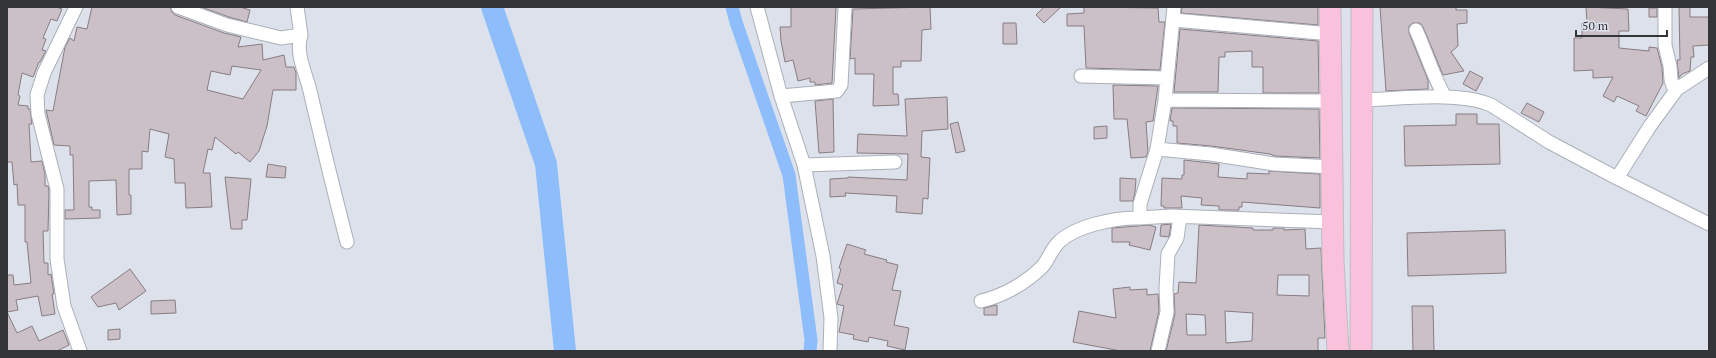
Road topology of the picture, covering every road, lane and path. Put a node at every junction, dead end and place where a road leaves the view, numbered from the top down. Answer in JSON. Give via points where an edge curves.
{"nodes":[{"id":1,"x":76,"y":7,"type":"edge"},
{"id":2,"x":178,"y":7,"type":"edge"},
{"id":3,"x":297,"y":7,"type":"edge"},
{"id":4,"x":757,"y":7,"type":"edge"},
{"id":5,"x":845,"y":7,"type":"edge"},
{"id":6,"x":1330,"y":7,"type":"edge"},
{"id":7,"x":1362,"y":7,"type":"edge"},
{"id":8,"x":1665,"y":7,"type":"edge"},
{"id":9,"x":1174,"y":13,"type":"edge"},
{"id":10,"x":1416,"y":30,"type":"dead end"},
{"id":11,"x":1331,"y":34,"type":"junction"},
{"id":12,"x":301,"y":35,"type":"junction"},
{"id":13,"x":1709,"y":68,"type":"edge"},
{"id":14,"x":1081,"y":76,"type":"dead end"},
{"id":15,"x":1167,"y":78,"type":"junction"},
{"id":16,"x":1331,"y":80,"type":"junction"},
{"id":17,"x":1677,"y":89,"type":"junction"},
{"id":18,"x":1362,"y":90,"type":"junction"},
{"id":19,"x":781,"y":96,"type":"junction"},
{"id":20,"x":1445,"y":98,"type":"junction"},
{"id":21,"x":1165,"y":100,"type":"junction"},
{"id":22,"x":1332,"y":101,"type":"junction"},
{"id":23,"x":1156,"y":149,"type":"junction"},
{"id":24,"x":895,"y":162,"type":"dead end"},
{"id":25,"x":804,"y":165,"type":"junction"},
{"id":26,"x":1333,"y":167,"type":"junction"},
{"id":27,"x":1620,"y":172,"type":"junction"},
{"id":28,"x":1180,"y":217,"type":"junction"},
{"id":29,"x":1140,"y":218,"type":"junction"},
{"id":30,"x":1333,"y":222,"type":"junction"},
{"id":31,"x":1709,"y":224,"type":"edge"},
{"id":32,"x":348,"y":242,"type":"dead end"},
{"id":33,"x":1334,"y":261,"type":"junction"},
{"id":34,"x":1360,"y":261,"type":"junction"},
{"id":35,"x":981,"y":301,"type":"dead end"},
{"id":36,"x":80,"y":351,"type":"edge"},
{"id":37,"x":830,"y":351,"type":"edge"},
{"id":38,"x":1158,"y":351,"type":"edge"},
{"id":39,"x":1338,"y":351,"type":"edge"},
{"id":40,"x":1361,"y":351,"type":"edge"}],
"edges":[{"from":1,"to":36,"type":"street","via":[[44,73],[37,95],[38,114],[57,189],[57,259],[64,306]]},
{"from":2,"to":12,"type":"street","via":[[227,25],[281,38]]},
{"from":3,"to":12,"type":"street"},
{"from":4,"to":19,"type":"street"},
{"from":5,"to":19,"type":"street","via":[[840,88],[837,91]]},
{"from":6,"to":11,"type":"main road"},
{"from":7,"to":18,"type":"main road"},
{"from":8,"to":17,"type":"street","via":[[1665,46],[1671,80]]},
{"from":9,"to":11,"type":"street","via":[[1253,26]]},
{"from":9,"to":15,"type":"street"},
{"from":10,"to":20,"type":"street"},
{"from":11,"to":16,"type":"main road"},
{"from":12,"to":32,"type":"street","via":[[301,61]]},
{"from":13,"to":17,"type":"street"},
{"from":14,"to":15,"type":"street"},
{"from":15,"to":21,"type":"street"},
{"from":16,"to":18,"type":"main road"},
{"from":16,"to":22,"type":"main road"},
{"from":17,"to":27,"type":"street"},
{"from":18,"to":20,"type":"street"},
{"from":18,"to":34,"type":"main road"},
{"from":19,"to":25,"type":"street"},
{"from":20,"to":27,"type":"street","via":[[1482,101],[1549,142]]},
{"from":21,"to":22,"type":"street"},
{"from":21,"to":23,"type":"street"},
{"from":22,"to":26,"type":"main road"},
{"from":23,"to":26,"type":"street","via":[[1274,164]]},
{"from":23,"to":29,"type":"street","via":[[1142,196]]},
{"from":24,"to":25,"type":"street"},
{"from":25,"to":37,"type":"street","via":[[823,256],[831,318]]},
{"from":26,"to":30,"type":"main road"},
{"from":27,"to":31,"type":"street"},
{"from":28,"to":29,"type":"street"},
{"from":28,"to":30,"type":"street"},
{"from":28,"to":38,"type":"street","via":[[1177,238],[1168,254],[1167,312]]},
{"from":29,"to":35,"type":"street","via":[[1104,221],[1069,235],[1058,243],[1042,267],[1026,280],[998,297]]},
{"from":30,"to":33,"type":"main road"},
{"from":33,"to":34,"type":"main road"},
{"from":33,"to":39,"type":"main road"},
{"from":34,"to":40,"type":"main road"}]}
